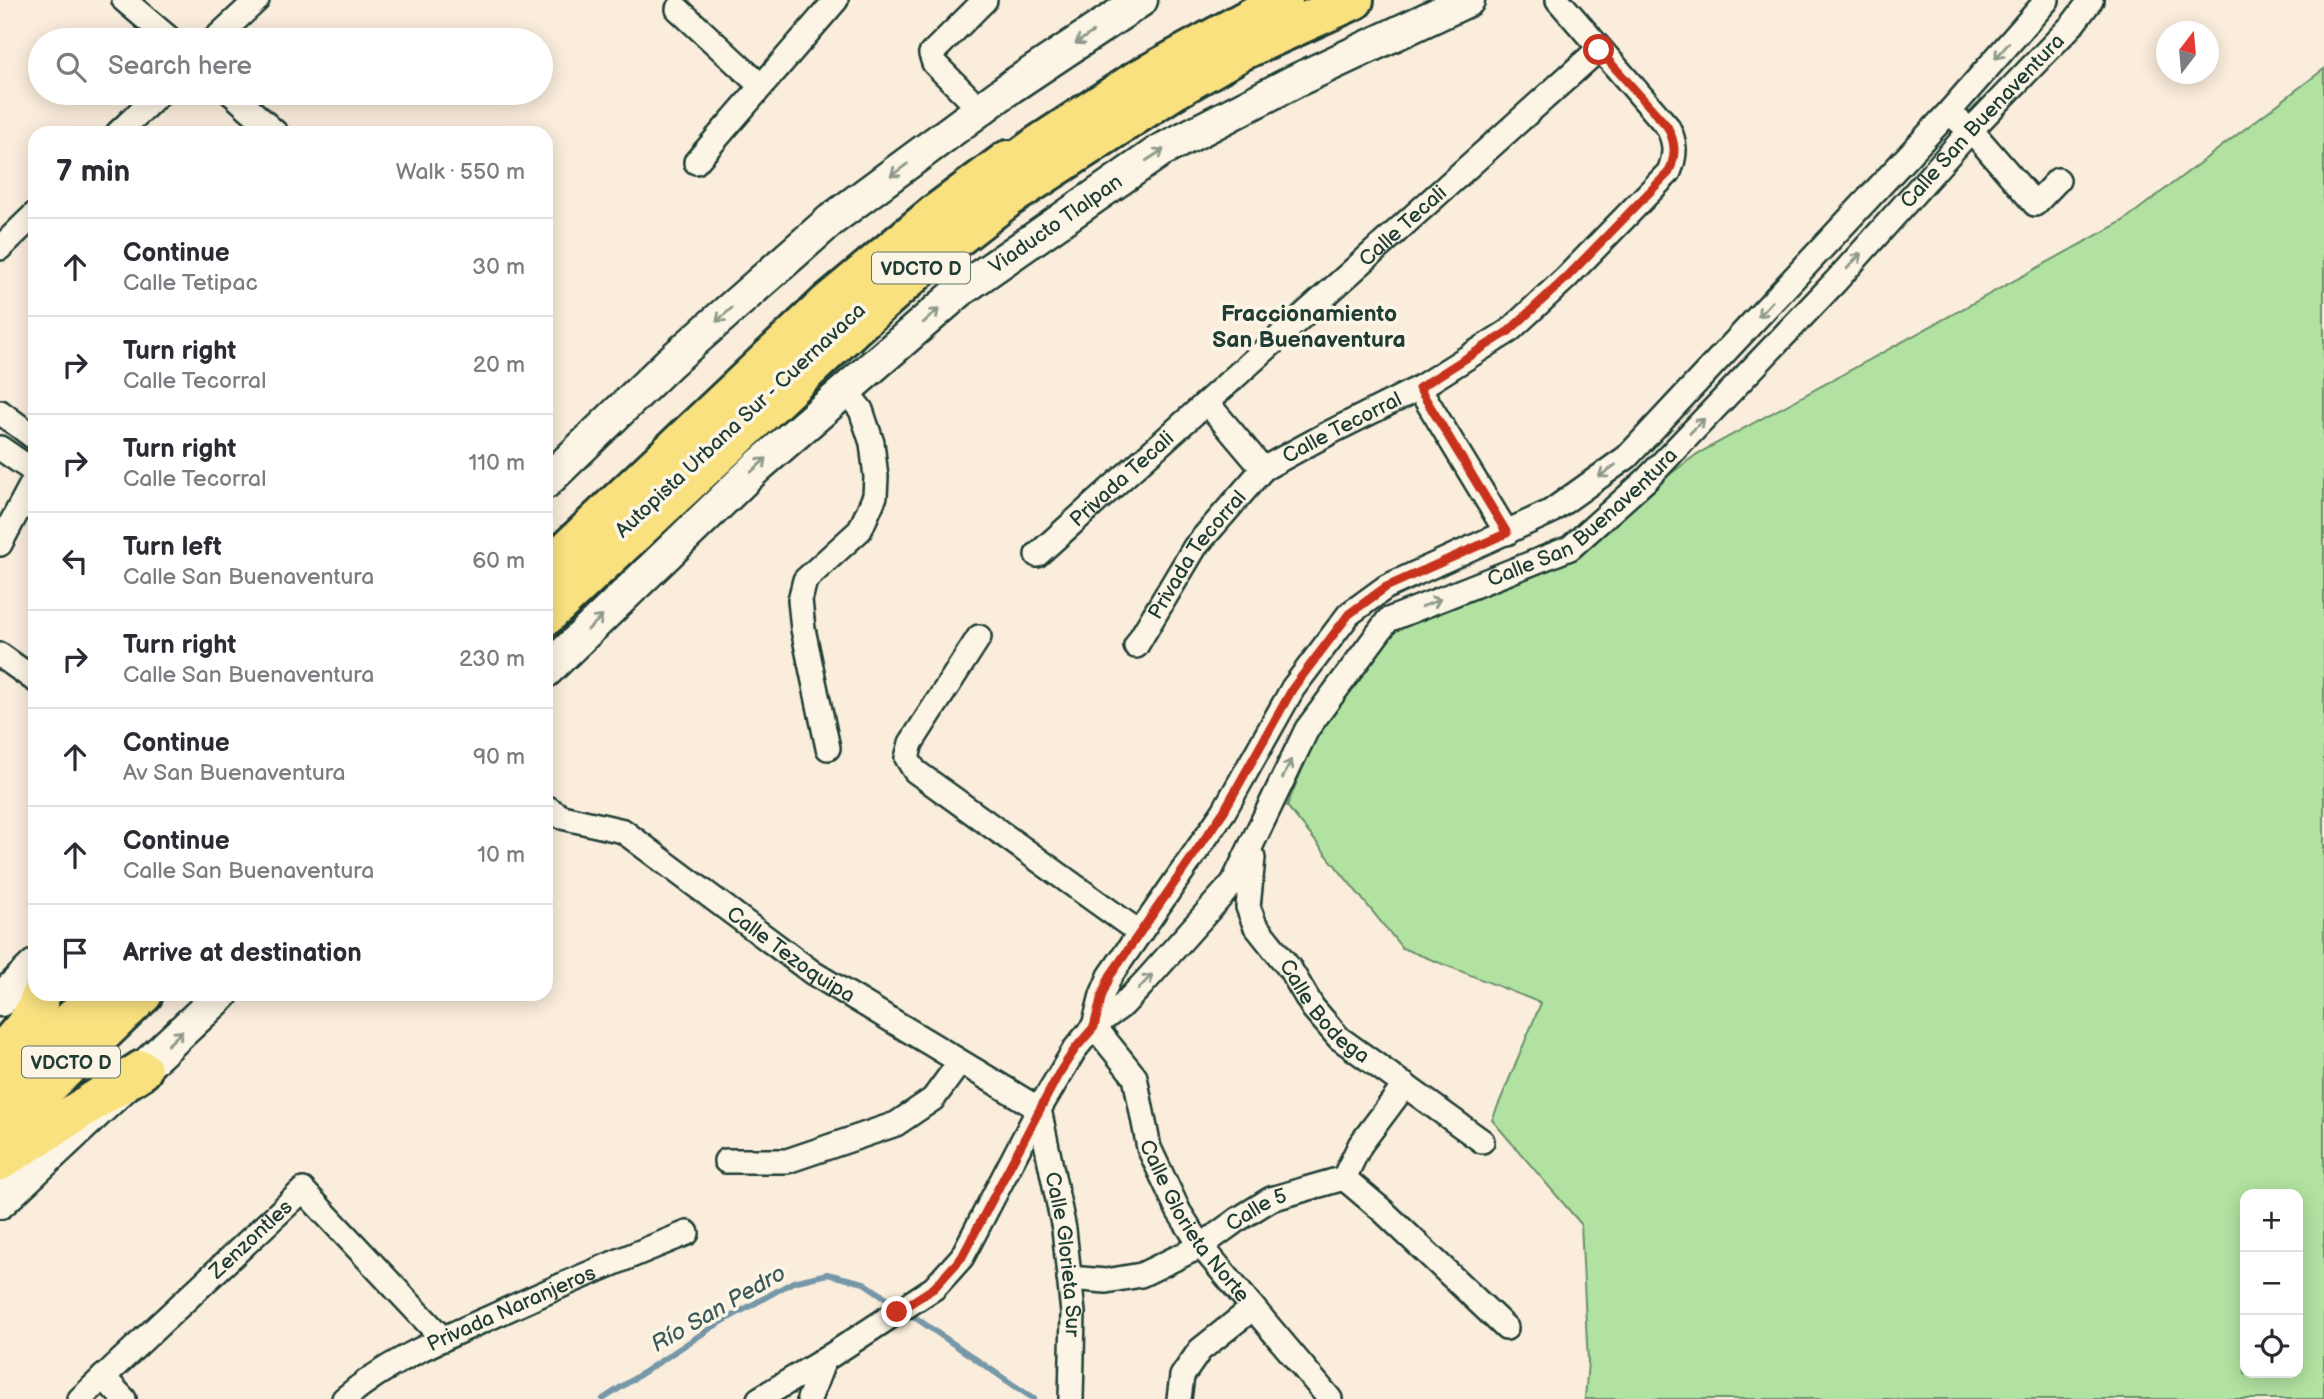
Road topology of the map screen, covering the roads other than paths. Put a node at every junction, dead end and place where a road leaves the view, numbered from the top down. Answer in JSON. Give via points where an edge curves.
{"nodes":[{"id":1,"x":124,"y":0,"type":"edge"},
{"id":2,"x":257,"y":0,"type":"edge"},
{"id":3,"x":836,"y":0,"type":"edge"},
{"id":4,"x":985,"y":0,"type":"edge"},
{"id":5,"x":1141,"y":0,"type":"edge"},
{"id":6,"x":1268,"y":0,"type":"edge"},
{"id":7,"x":1283,"y":0,"type":"edge"},
{"id":8,"x":1329,"y":0,"type":"edge"},
{"id":9,"x":1354,"y":0,"type":"edge"},
{"id":10,"x":1468,"y":0,"type":"edge"},
{"id":11,"x":1558,"y":0,"type":"edge"},
{"id":12,"x":2048,"y":0,"type":"edge"},
{"id":13,"x":2091,"y":0,"type":"edge"},
{"id":14,"x":678,"y":9,"type":"dead end"},
{"id":15,"x":157,"y":28,"type":"edge"},
{"id":16,"x":227,"y":28,"type":"edge"},
{"id":17,"x":1599,"y":50,"type":"junction"},
{"id":18,"x":761,"y":86,"type":"junction"},
{"id":19,"x":147,"y":105,"type":"edge"},
{"id":20,"x":244,"y":105,"type":"edge"},
{"id":21,"x":981,"y":110,"type":"junction"},
{"id":22,"x":1949,"y":113,"type":"junction"},
{"id":23,"x":125,"y":126,"type":"edge"},
{"id":24,"x":268,"y":126,"type":"edge"},
{"id":25,"x":1971,"y":130,"type":"junction"},
{"id":26,"x":696,"y":162,"type":"dead end"},
{"id":27,"x":2058,"y":180,"type":"dead end"},
{"id":28,"x":28,"y":221,"type":"edge"},
{"id":29,"x":0,"y":248,"type":"edge"},
{"id":30,"x":1419,"y":388,"type":"junction"},
{"id":31,"x":846,"y":391,"type":"junction"},
{"id":32,"x":1208,"y":404,"type":"junction"},
{"id":33,"x":0,"y":412,"type":"edge"},
{"id":34,"x":28,"y":433,"type":"edge"},
{"id":35,"x":0,"y":448,"type":"edge"},
{"id":36,"x":28,"y":467,"type":"edge"},
{"id":37,"x":1263,"y":469,"type":"junction"},
{"id":38,"x":553,"y":475,"type":"edge"},
{"id":39,"x":28,"y":491,"type":"edge"},
{"id":40,"x":1507,"y":533,"type":"junction"},
{"id":41,"x":0,"y":544,"type":"edge"},
{"id":42,"x":1037,"y":555,"type":"dead end"},
{"id":43,"x":553,"y":563,"type":"edge"},
{"id":44,"x":553,"y":574,"type":"edge"},
{"id":45,"x":553,"y":593,"type":"edge"},
{"id":46,"x":553,"y":609,"type":"edge"},
{"id":47,"x":979,"y":637,"type":"dead end"},
{"id":48,"x":1136,"y":646,"type":"dead end"},
{"id":49,"x":0,"y":655,"type":"edge"},
{"id":50,"x":553,"y":664,"type":"edge"},
{"id":51,"x":28,"y":675,"type":"edge"},
{"id":52,"x":828,"y":748,"type":"dead end"},
{"id":53,"x":553,"y":812,"type":"edge"},
{"id":54,"x":1257,"y":831,"type":"junction"},
{"id":55,"x":1140,"y":933,"type":"junction"},
{"id":56,"x":28,"y":974,"type":"edge"},
{"id":57,"x":0,"y":1000,"type":"edge"},
{"id":58,"x":39,"y":1001,"type":"edge"},
{"id":59,"x":62,"y":1001,"type":"edge"},
{"id":60,"x":92,"y":1001,"type":"edge"},
{"id":61,"x":106,"y":1001,"type":"edge"},
{"id":62,"x":124,"y":1001,"type":"edge"},
{"id":63,"x":136,"y":1001,"type":"edge"},
{"id":64,"x":215,"y":1001,"type":"edge"},
{"id":65,"x":1094,"y":1027,"type":"junction"},
{"id":66,"x":0,"y":1056,"type":"edge"},
{"id":67,"x":960,"y":1062,"type":"junction"},
{"id":68,"x":142,"y":1070,"type":"junction"},
{"id":69,"x":1405,"y":1085,"type":"junction"},
{"id":70,"x":0,"y":1089,"type":"edge"},
{"id":71,"x":0,"y":1102,"type":"edge"},
{"id":72,"x":1039,"y":1109,"type":"junction"},
{"id":73,"x":0,"y":1123,"type":"edge"},
{"id":74,"x":0,"y":1132,"type":"edge"},
{"id":75,"x":1482,"y":1141,"type":"dead end"},
{"id":76,"x":0,"y":1161,"type":"edge"},
{"id":77,"x":726,"y":1161,"type":"dead end"},
{"id":78,"x":1344,"y":1178,"type":"junction"},
{"id":79,"x":0,"y":1202,"type":"edge"},
{"id":80,"x":687,"y":1233,"type":"dead end"},
{"id":81,"x":1201,"y":1246,"type":"junction"},
{"id":82,"x":1069,"y":1278,"type":"junction"},
{"id":83,"x":1253,"y":1308,"type":"junction"},
{"id":84,"x":1506,"y":1328,"type":"dead end"},
{"id":85,"x":443,"y":1339,"type":"junction"},
{"id":86,"x":824,"y":1360,"type":"junction"},
{"id":87,"x":103,"y":1377,"type":"junction"},
{"id":88,"x":80,"y":1399,"type":"edge"},
{"id":89,"x":124,"y":1399,"type":"edge"},
{"id":90,"x":344,"y":1399,"type":"edge"},
{"id":91,"x":758,"y":1399,"type":"edge"},
{"id":92,"x":809,"y":1399,"type":"edge"},
{"id":93,"x":1070,"y":1399,"type":"edge"},
{"id":94,"x":1179,"y":1399,"type":"edge"},
{"id":95,"x":1329,"y":1399,"type":"edge"}],
"edges":[{"from":1,"to":15,"type":"street"},
{"from":2,"to":16,"type":"street"},
{"from":3,"to":18,"type":"street"},
{"from":4,"to":21,"type":"street","via":[[931,54],[934,63]]},
{"from":5,"to":21,"type":"main road","one_way":true},
{"from":6,"to":43,"type":"highway","number":"VDCTO D","via":[[1143,65],[934,215],[828,303]]},
{"from":7,"to":44,"type":"highway","name":"Autopista Urbana Sur - Cuernavaca","via":[[1136,80],[938,220],[796,345]]},
{"from":8,"to":45,"type":"highway","name":"Autopista Urbana Sur - Cuernavaca","via":[[1236,45],[1126,109],[1046,160],[942,237]]},
{"from":9,"to":46,"type":"highway","number":"VDCTO D","via":[[1230,58],[1172,91],[1009,197],[856,325]]},
{"from":31,"to":10,"type":"main road","name":"Viaducto Tlalpan","one_way":true,"via":[[962,289],[1160,151],[1295,80]]},
{"from":11,"to":17,"type":"street"},
{"from":12,"to":22,"type":"street","name":"Calle San Buenaventura","one_way":true},
{"from":13,"to":25,"type":"street","name":"Calle San Buenaventura"},
{"from":14,"to":18,"type":"street"},
{"from":17,"to":30,"type":"street","name":"Calle Tecorral","via":[[1667,126],[1674,139],[1669,172],[1509,331]]},
{"from":17,"to":32,"type":"street","name":"Calle Tecali"},
{"from":18,"to":26,"type":"street"},
{"from":19,"to":23,"type":"street"},
{"from":20,"to":24,"type":"street"},
{"from":21,"to":38,"type":"main road","one_way":true,"via":[[831,220],[669,363]]},
{"from":22,"to":25,"type":"street"},
{"from":22,"to":40,"type":"street","name":"Calle San Buenaventura","one_way":true,"via":[[1627,457],[1550,512]]},
{"from":25,"to":27,"type":"street","via":[[2035,204]]},
{"from":54,"to":25,"type":"street","name":"Calle San Buenaventura","one_way":true,"via":[[1307,729],[1388,620],[1570,548],[1657,469],[1836,281]]},
{"from":28,"to":29,"type":"street"},
{"from":30,"to":37,"type":"street","name":"Calle Tecorral"},
{"from":30,"to":40,"type":"street","name":"Calle San Buenaventura"},
{"from":50,"to":31,"type":"main road","name":"Viaducto Tlalpan","one_way":true,"via":[[755,468]]},
{"from":31,"to":52,"type":"street","via":[[861,410],[872,443],[875,496],[860,530],[806,580],[800,600]]},
{"from":32,"to":37,"type":"street","name":"Calle Tecorral"},
{"from":32,"to":42,"type":"street","name":"Privada Tecali"},
{"from":33,"to":34,"type":"street"},
{"from":35,"to":36,"type":"street"},
{"from":37,"to":48,"type":"street","name":"Privada Tecorral","via":[[1195,547]]},
{"from":39,"to":41,"type":"street"},
{"from":40,"to":55,"type":"street","name":"Calle San Buenaventura","via":[[1386,587],[1349,614],[1293,688],[1224,811]]},
{"from":47,"to":55,"type":"street","via":[[906,758],[915,771]]},
{"from":49,"to":51,"type":"street"},
{"from":53,"to":67,"type":"street","name":"Calle Tezoquipa","via":[[623,831],[813,974]]},
{"from":65,"to":54,"type":"street","name":"Calle San Buenaventura","one_way":true,"via":[[1124,1005],[1219,901],[1233,883]]},
{"from":54,"to":69,"type":"street","name":"Calle Bodega","via":[[1248,890],[1255,925],[1339,1038]]},
{"from":55,"to":65,"type":"street","name":"Calle San Buenaventura","via":[[1110,976]]},
{"from":56,"to":57,"type":"main road"},
{"from":58,"to":66,"type":"highway","via":[[28,1023]]},
{"from":59,"to":66,"type":"highway"},
{"from":60,"to":70,"type":"highway","number":"VDCTO D"},
{"from":61,"to":71,"type":"highway"},
{"from":62,"to":73,"type":"highway"},
{"from":63,"to":74,"type":"highway","number":"VDCTO D"},
{"from":68,"to":64,"type":"main road","one_way":true},
{"from":65,"to":72,"type":"street","name":"Calle San Buenaventura","via":[[1075,1049]]},
{"from":65,"to":81,"type":"street","name":"Calle Glorieta Norte","via":[[1135,1077],[1149,1148]]},
{"from":67,"to":72,"type":"street","name":"Calle Tezoquipa"},
{"from":67,"to":77,"type":"street","via":[[933,1099],[896,1124],[787,1161]]},
{"from":68,"to":76,"type":"highway"},
{"from":68,"to":79,"type":"main road"},
{"from":69,"to":75,"type":"street","name":"Calle Bodega"},
{"from":69,"to":78,"type":"street","via":[[1360,1145]]},
{"from":72,"to":82,"type":"street","name":"Calle Glorieta Sur","via":[[1064,1228]]},
{"from":72,"to":86,"type":"street","name":"Calle San Buenaventura","via":[[962,1257],[934,1288]]},
{"from":78,"to":81,"type":"street","name":"Calle 5","via":[[1271,1199]]},
{"from":78,"to":84,"type":"street"},
{"from":80,"to":85,"type":"street","name":"Privada Naranjeros"},
{"from":81,"to":82,"type":"street","name":"Calle 5","via":[[1141,1275],[1105,1281]]},
{"from":81,"to":83,"type":"street","name":"Calle Glorieta Norte"},
{"from":82,"to":93,"type":"street","name":"Calle Glorieta Sur","via":[[1073,1313]]},
{"from":83,"to":94,"type":"street","via":[[1200,1350],[1182,1376]]},
{"from":83,"to":95,"type":"street","name":"Calle Glorieta Norte"},
{"from":85,"to":87,"type":"street","name":"Zenzontles","via":[[303,1190]]},
{"from":85,"to":90,"type":"street","name":"Privada Naranjeros","via":[[366,1379]]},
{"from":86,"to":91,"type":"street"},
{"from":86,"to":92,"type":"street"},
{"from":87,"to":88,"type":"street","name":"Zenzontles"},
{"from":87,"to":89,"type":"street"}]}
